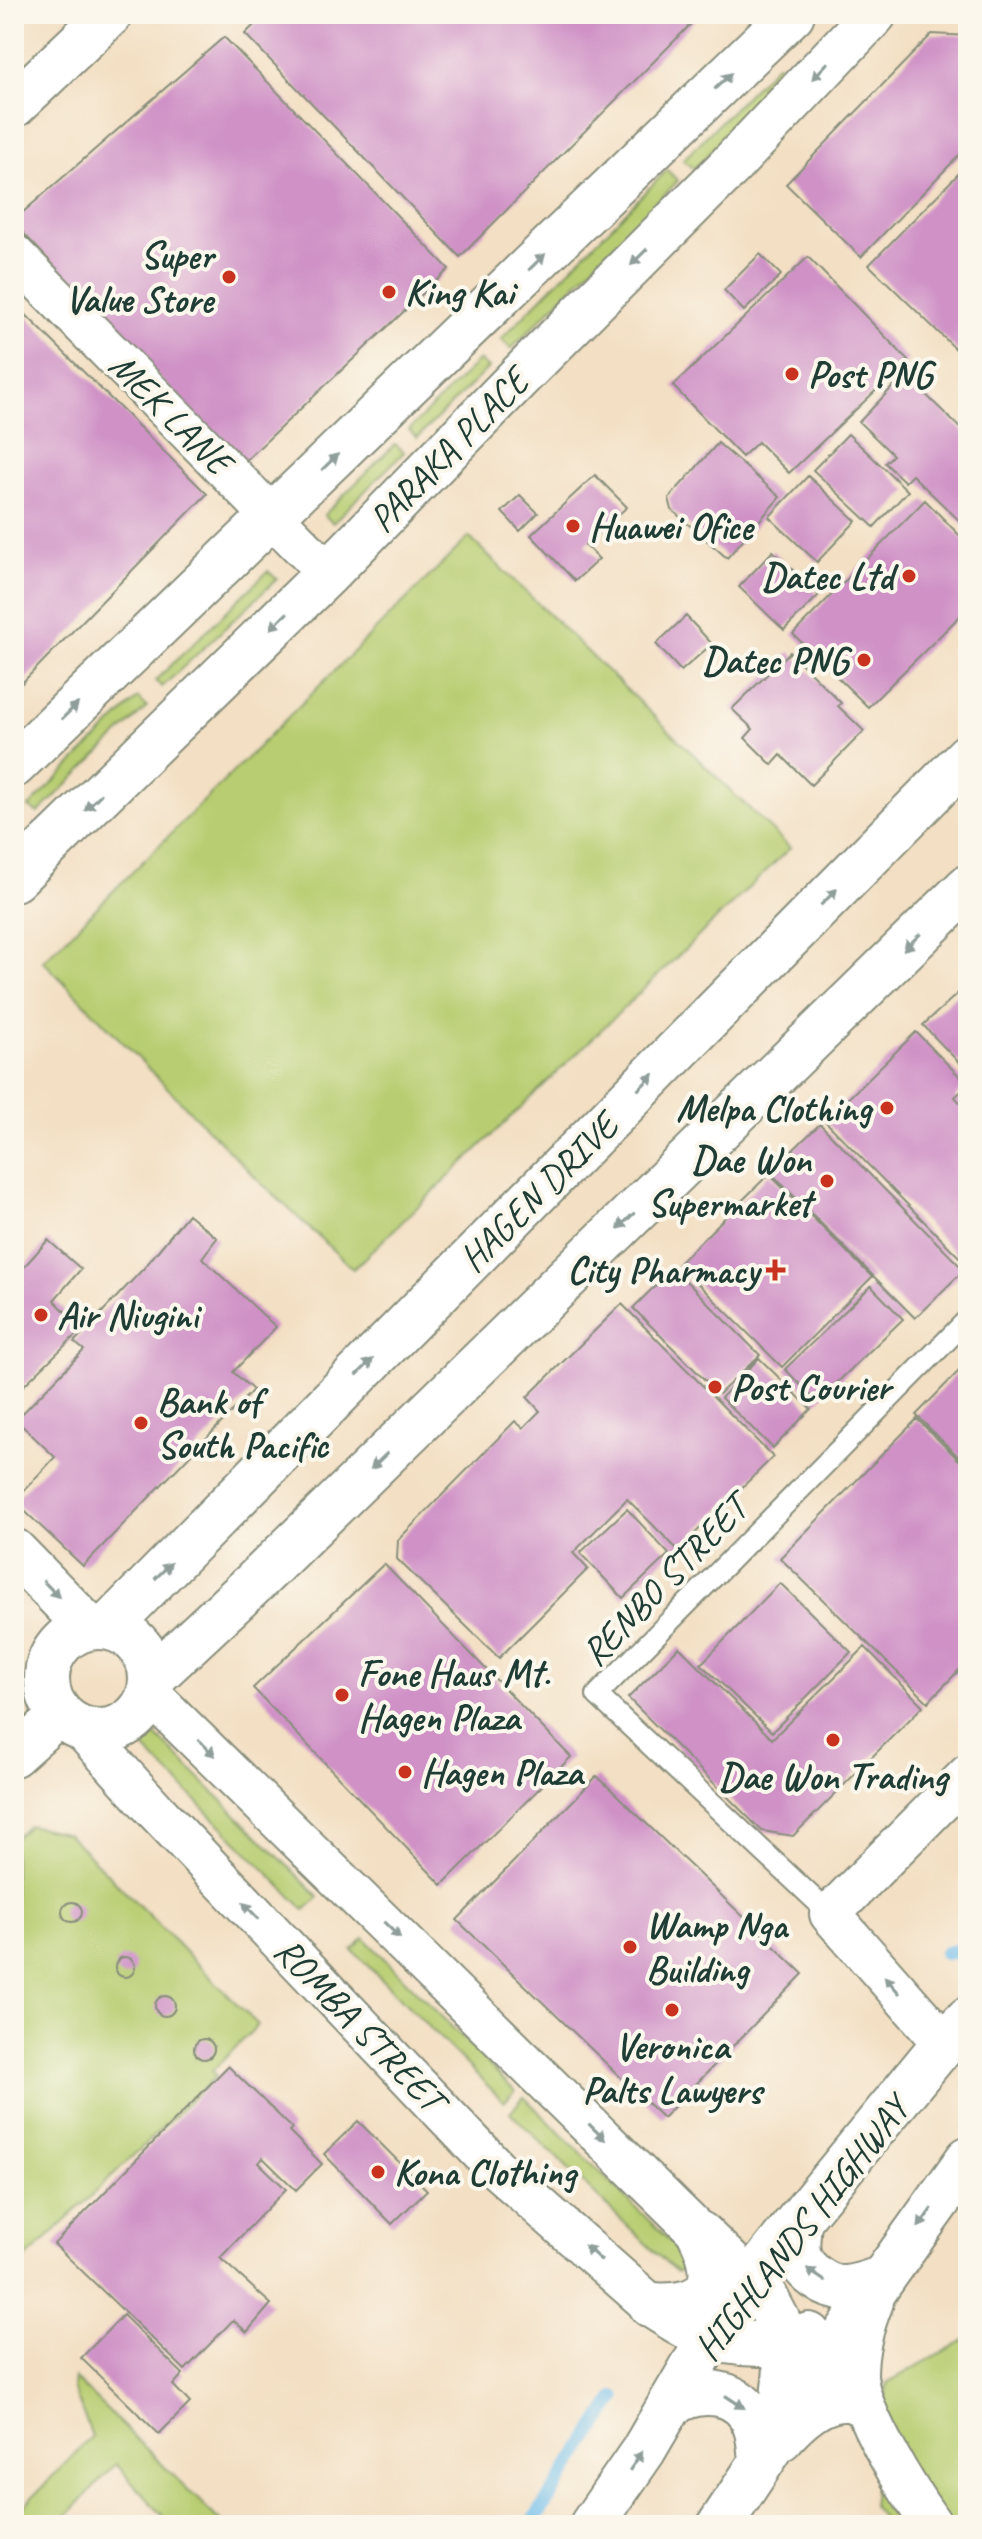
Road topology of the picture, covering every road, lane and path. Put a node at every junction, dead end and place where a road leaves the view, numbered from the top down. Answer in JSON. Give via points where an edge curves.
{"nodes":[{"id":1,"x":110,"y":14,"type":"edge"},
{"id":2,"x":792,"y":14,"type":"edge"},
{"id":3,"x":874,"y":14,"type":"edge"},
{"id":4,"x":14,"y":105,"type":"edge"},
{"id":5,"x":14,"y":255,"type":"edge"},
{"id":6,"x":274,"y":516,"type":"junction"},
{"id":7,"x":328,"y":573,"type":"junction"},
{"id":8,"x":968,"y":756,"type":"edge"},
{"id":9,"x":14,"y":765,"type":"edge"},
{"id":10,"x":14,"y":879,"type":"edge"},
{"id":11,"x":968,"y":887,"type":"edge"},
{"id":12,"x":968,"y":1319,"type":"edge"},
{"id":13,"x":14,"y":1551,"type":"edge"},
{"id":14,"x":99,"y":1627,"type":"junction"},
{"id":15,"x":14,"y":1663,"type":"edge"},
{"id":16,"x":152,"y":1686,"type":"junction"},
{"id":17,"x":63,"y":1712,"type":"junction"},
{"id":18,"x":14,"y":1756,"type":"edge"},
{"id":19,"x":968,"y":1775,"type":"edge"},
{"id":20,"x":830,"y":1914,"type":"junction"},
{"id":21,"x":956,"y":2031,"type":"edge"},
{"id":22,"x":968,"y":2159,"type":"edge"},
{"id":23,"x":799,"y":2220,"type":"junction"},
{"id":24,"x":700,"y":2234,"type":"junction"},
{"id":25,"x":883,"y":2278,"type":"junction"},
{"id":26,"x":749,"y":2283,"type":"junction"},
{"id":27,"x":651,"y":2305,"type":"junction"},
{"id":28,"x":713,"y":2337,"type":"junction"},
{"id":29,"x":783,"y":2342,"type":"junction"},
{"id":30,"x":670,"y":2405,"type":"junction"},
{"id":31,"x":864,"y":2406,"type":"junction"},
{"id":32,"x":761,"y":2463,"type":"junction"},
{"id":33,"x":592,"y":2525,"type":"edge"},
{"id":34,"x":720,"y":2525,"type":"edge"},
{"id":35,"x":932,"y":2525,"type":"edge"}],
"edges":[{"from":1,"to":4,"type":"main road"},
{"from":6,"to":2,"type":"main road","name":"PARAKA PLACE","one_way":true},
{"from":3,"to":7,"type":"main road","name":"PARAKA PLACE","one_way":true},
{"from":5,"to":6,"type":"street","name":"MEK LANE"},
{"from":6,"to":7,"type":"street","name":"MEK LANE"},
{"from":9,"to":6,"type":"main road","name":"PARAKA PLACE","one_way":true},
{"from":7,"to":10,"type":"main road","name":"PARAKA PLACE","one_way":true},
{"from":14,"to":8,"type":"main road","name":"HAGEN DRIVE","one_way":true},
{"from":11,"to":16,"type":"main road","one_way":true},
{"from":12,"to":20,"type":"lane","name":"RENBO STREET","via":[[597,1695]]},
{"from":13,"to":14,"type":"main road","one_way":true},
{"from":14,"to":16,"type":"main road","via":[[127,1634],[141,1646],[149,1660]]},
{"from":14,"to":17,"type":"main road","via":[[76,1632],[51,1656],[47,1674]]},
{"from":15,"to":17,"type":"main road","name":"ROMBA STREET"},
{"from":16,"to":17,"type":"main road","via":[[143,1710],[116,1729],[99,1732]]},
{"from":16,"to":24,"type":"street","one_way":true},
{"from":17,"to":18,"type":"street"},
{"from":27,"to":17,"type":"street","name":"ROMBA STREET","one_way":true,"via":[[497,2169]]},
{"from":19,"to":20,"type":"street"},
{"from":21,"to":20,"type":"street","one_way":true},
{"from":21,"to":23,"type":"main road","name":"HIGHLANDS HIGHWAY"},
{"from":22,"to":25,"type":"main road","one_way":true},
{"from":23,"to":24,"type":"main road","via":[[774,2240],[743,2250]]},
{"from":25,"to":23,"type":"main road","one_way":true,"via":[[844,2289],[817,2277],[804,2268],[798,2253]]},
{"from":23,"to":26,"type":"main road","name":"HIGHLANDS HIGHWAY"},
{"from":24,"to":26,"type":"main road"},
{"from":24,"to":27,"type":"main road","via":[[712,2262],[706,2290],[685,2305]]},
{"from":25,"to":29,"type":"main road","via":[[820,2331]]},
{"from":25,"to":31,"type":"street","via":[[860,2350],[857,2376]]},
{"from":25,"to":32,"type":"main road"},
{"from":26,"to":28,"type":"main road","name":"HIGHLANDS HIGHWAY"},
{"from":26,"to":29,"type":"main road","via":[[766,2298]]},
{"from":27,"to":28,"type":"main road"},
{"from":27,"to":30,"type":"main road","via":[[672,2352],[675,2379]]},
{"from":28,"to":29,"type":"main road"},
{"from":28,"to":30,"type":"main road","name":"HIGHLANDS HIGHWAY"},
{"from":29,"to":32,"type":"main road","via":[[785,2385]]},
{"from":30,"to":32,"type":"main road","one_way":true,"via":[[701,2392],[735,2400],[754,2422]]},
{"from":33,"to":30,"type":"main road","name":"HIGHLANDS HIGHWAY","one_way":true},
{"from":31,"to":32,"type":"street","via":[[845,2400],[818,2409],[795,2425]]},
{"from":31,"to":35,"type":"street"},
{"from":32,"to":34,"type":"main road"}]}
